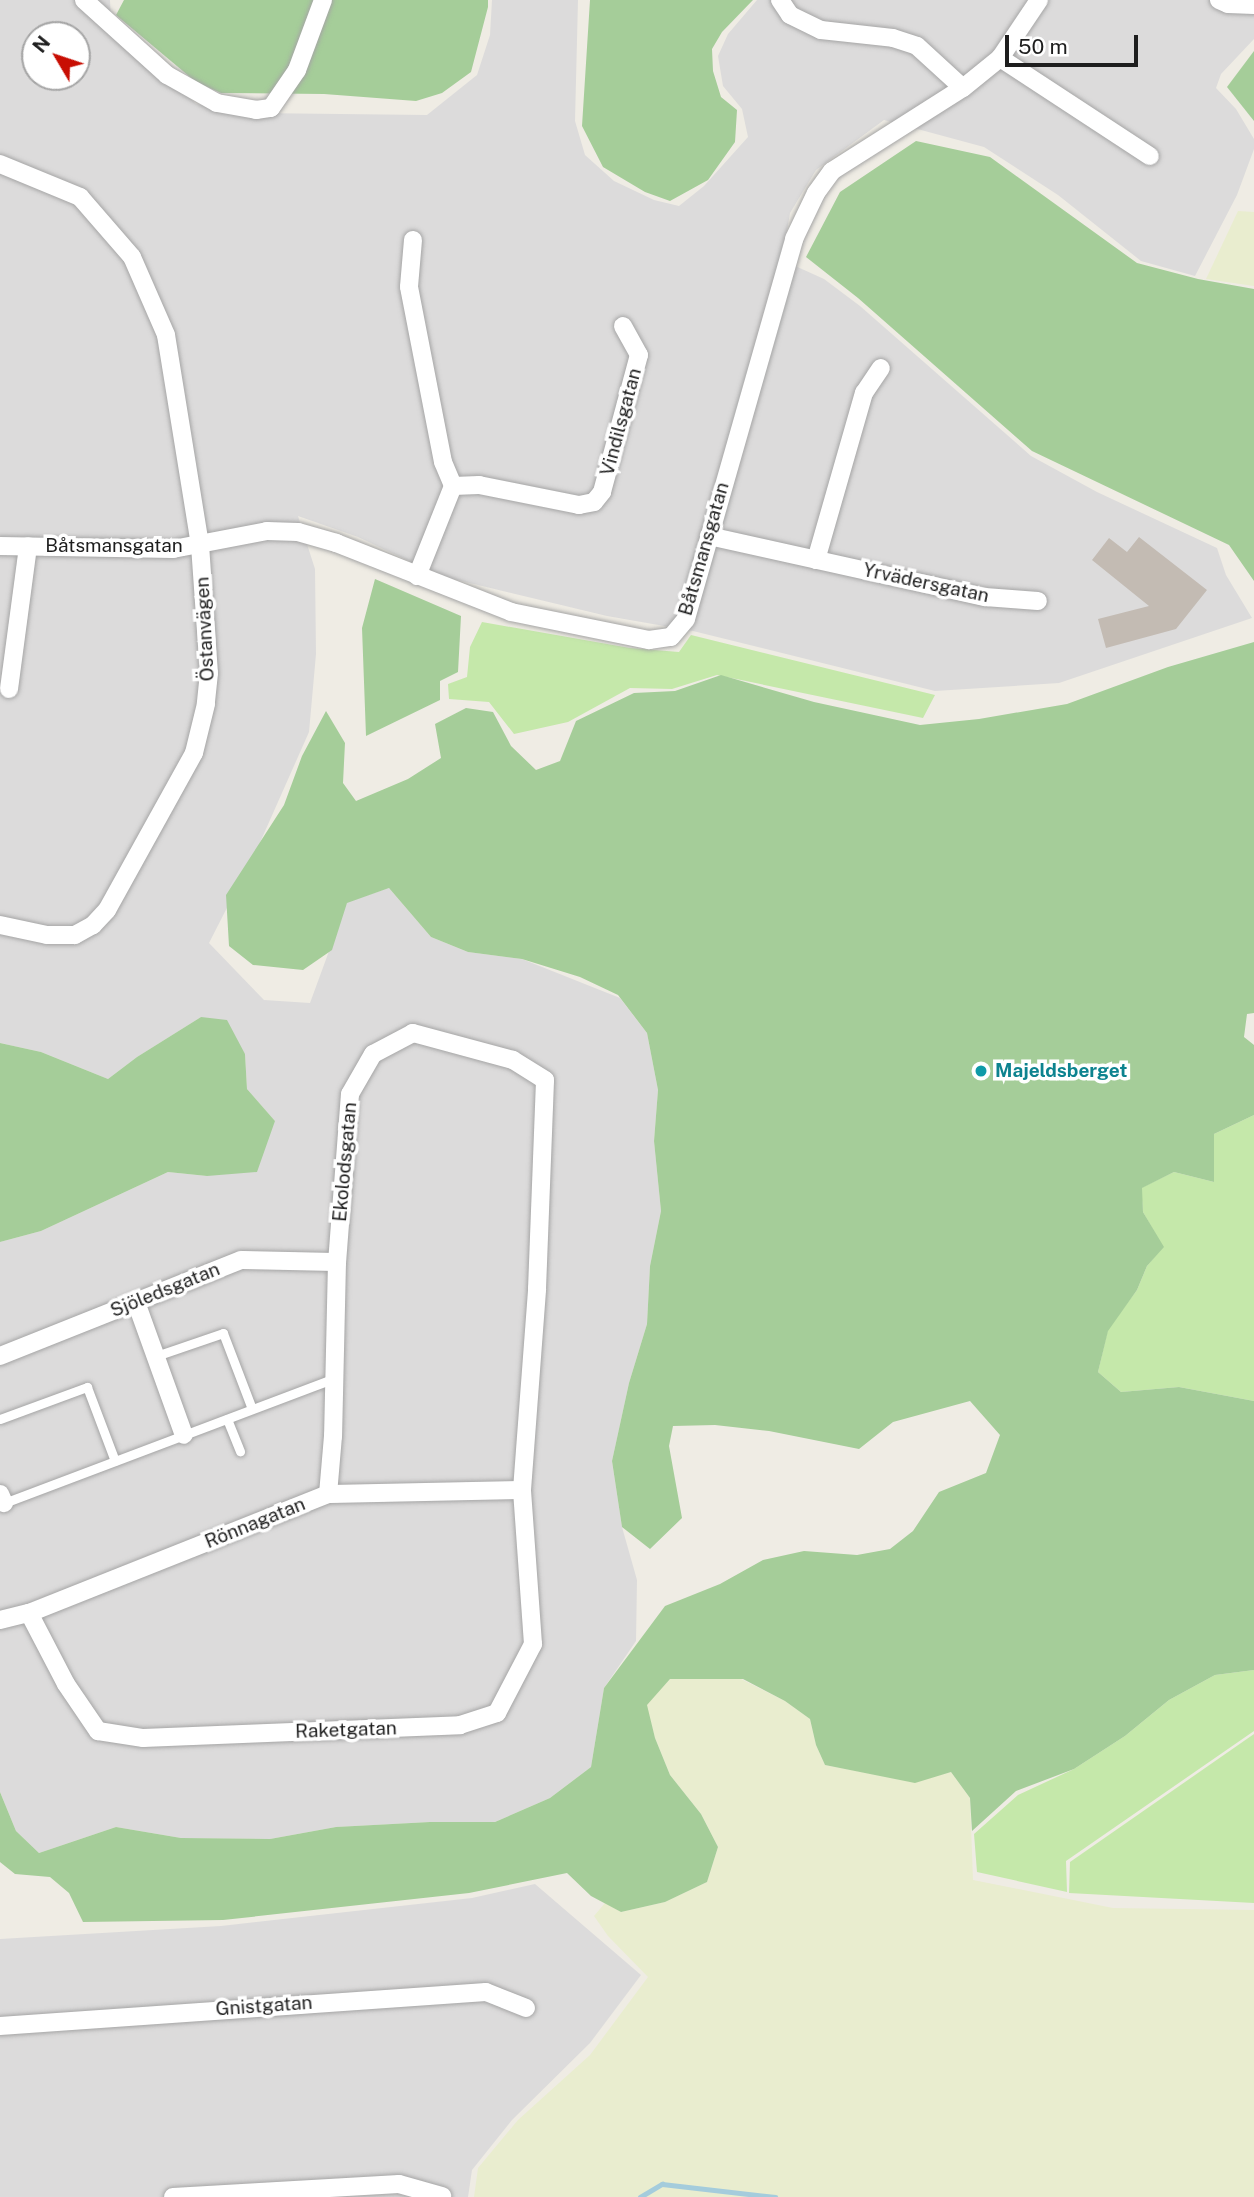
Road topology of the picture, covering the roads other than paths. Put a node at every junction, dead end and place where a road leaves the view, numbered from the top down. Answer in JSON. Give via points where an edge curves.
{"nodes":[{"id":1,"x":85,"y":0,"type":"edge"},
{"id":2,"x":323,"y":0,"type":"edge"},
{"id":3,"x":780,"y":0,"type":"edge"},
{"id":4,"x":1040,"y":0,"type":"edge"},
{"id":5,"x":1219,"y":0,"type":"edge"},
{"id":6,"x":1254,"y":5,"type":"edge"},
{"id":7,"x":1000,"y":58,"type":"junction"},
{"id":8,"x":963,"y":88,"type":"junction"},
{"id":9,"x":1150,"y":156,"type":"dead end"},
{"id":10,"x":0,"y":164,"type":"edge"},
{"id":11,"x":413,"y":240,"type":"dead end"},
{"id":12,"x":623,"y":326,"type":"dead end"},
{"id":13,"x":881,"y":368,"type":"dead end"},
{"id":14,"x":453,"y":486,"type":"junction"},
{"id":15,"x":709,"y":536,"type":"junction"},
{"id":16,"x":200,"y":545,"type":"junction"},
{"id":17,"x":0,"y":546,"type":"edge"},
{"id":18,"x":28,"y":546,"type":"junction"},
{"id":19,"x":816,"y":560,"type":"junction"},
{"id":20,"x":417,"y":576,"type":"junction"},
{"id":21,"x":1038,"y":601,"type":"dead end"},
{"id":22,"x":9,"y":689,"type":"dead end"},
{"id":23,"x":0,"y":925,"type":"edge"},
{"id":24,"x":337,"y":1262,"type":"junction"},
{"id":25,"x":136,"y":1302,"type":"junction"},
{"id":26,"x":0,"y":1356,"type":"edge"},
{"id":27,"x":156,"y":1356,"type":"junction"},
{"id":28,"x":334,"y":1378,"type":"junction"},
{"id":29,"x":252,"y":1409,"type":"junction"},
{"id":30,"x":0,"y":1419,"type":"edge"},
{"id":31,"x":227,"y":1419,"type":"junction"},
{"id":32,"x":184,"y":1435,"type":"junction"},
{"id":33,"x":240,"y":1452,"type":"dead end"},
{"id":34,"x":116,"y":1461,"type":"junction"},
{"id":35,"x":522,"y":1490,"type":"junction"},
{"id":36,"x":328,"y":1494,"type":"junction"},
{"id":37,"x":2,"y":1499,"type":"edge"},
{"id":38,"x":29,"y":1613,"type":"junction"},
{"id":39,"x":0,"y":1620,"type":"edge"},
{"id":40,"x":526,"y":2008,"type":"dead end"},
{"id":41,"x":0,"y":2026,"type":"edge"},
{"id":42,"x":442,"y":2196,"type":"edge"},
{"id":43,"x":173,"y":2197,"type":"edge"}],
"edges":[{"from":1,"to":2,"type":"street","via":[[167,75],[217,103],[257,110],[271,108],[297,70]]},
{"from":3,"to":8,"type":"street","via":[[790,15],[821,30],[893,38],[917,46]]},
{"from":4,"to":7,"type":"street","name":"Båtsmansgatan"},
{"from":5,"to":6,"type":"street"},
{"from":7,"to":8,"type":"street","name":"Båtsmansgatan"},
{"from":7,"to":9,"type":"street"},
{"from":8,"to":15,"type":"street","name":"Båtsmansgatan","via":[[832,171],[816,193],[794,239]]},
{"from":10,"to":16,"type":"street","name":"Östanvägen","via":[[80,197],[132,257],[166,335]]},
{"from":11,"to":14,"type":"street","via":[[409,287],[443,462]]},
{"from":12,"to":14,"type":"street","name":"Vindilsgatan","via":[[639,355],[602,492],[594,502],[579,505],[479,485]]},
{"from":13,"to":19,"type":"street","via":[[864,393]]},
{"from":14,"to":20,"type":"street"},
{"from":15,"to":19,"type":"street","name":"Yrvädersgatan"},
{"from":15,"to":20,"type":"street","name":"Båtsmansgatan","via":[[686,620],[671,637],[649,640],[511,612]]},
{"from":16,"to":18,"type":"street","name":"Båtsmansgatan","via":[[173,549]]},
{"from":16,"to":20,"type":"street","name":"Båtsmansgatan","via":[[267,531],[298,532]]},
{"from":16,"to":23,"type":"street","name":"Östanvägen","via":[[209,673],[194,753],[149,838],[93,925],[75,935],[47,935]]},
{"from":17,"to":18,"type":"street","name":"Båtsmansgatan"},
{"from":18,"to":22,"type":"street","name":"Båtsmansgatan"},
{"from":19,"to":21,"type":"street","name":"Yrvädersgatan","via":[[985,597]]},
{"from":24,"to":25,"type":"street","name":"Sjöledsgatan","via":[[241,1260]]},
{"from":24,"to":28,"type":"street","name":"Ekolodsgatan"},
{"from":24,"to":35,"type":"street","name":"Ekolodsgatan","via":[[350,1094],[373,1054],[414,1033],[513,1060],[545,1080],[537,1289]]},
{"from":25,"to":26,"type":"street","name":"Sjöledsgatan"},
{"from":25,"to":27,"type":"street"},
{"from":27,"to":29,"type":"lane","via":[[223,1333]]},
{"from":27,"to":32,"type":"street"},
{"from":28,"to":29,"type":"lane"},
{"from":28,"to":36,"type":"street","name":"Ekolodsgatan"},
{"from":29,"to":31,"type":"lane"},
{"from":30,"to":34,"type":"lane","via":[[87,1387]]},
{"from":31,"to":32,"type":"lane"},
{"from":31,"to":33,"type":"lane"},
{"from":32,"to":34,"type":"lane"},
{"from":34,"to":37,"type":"lane"},
{"from":35,"to":36,"type":"street","name":"Rönnagatan"},
{"from":35,"to":38,"type":"street","name":"Raketgatan","via":[[533,1644],[496,1713],[460,1725],[143,1738],[99,1731],[66,1684]]},
{"from":36,"to":38,"type":"street","name":"Rönnagatan"},
{"from":38,"to":39,"type":"street","name":"Rönnagatan"},
{"from":40,"to":41,"type":"street","name":"Gnistgatan","via":[[486,1993]]},
{"from":42,"to":43,"type":"street","via":[[399,2184]]}]}
